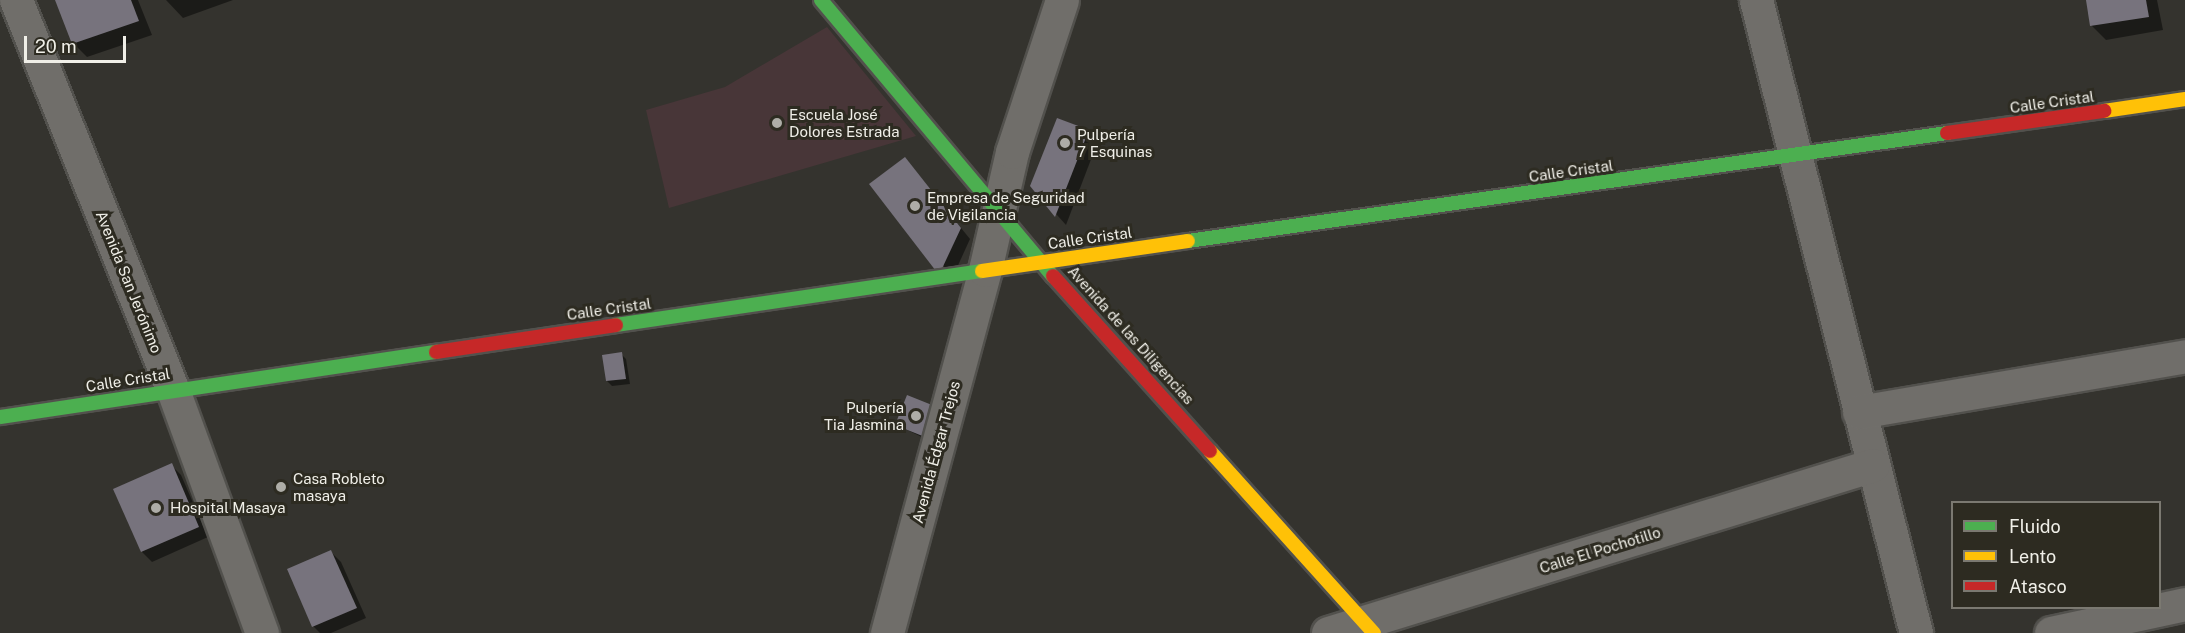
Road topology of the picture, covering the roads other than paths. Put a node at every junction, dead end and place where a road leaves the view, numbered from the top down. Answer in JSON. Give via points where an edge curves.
{"nodes":[{"id":1,"x":16,"y":0,"type":"edge"},
{"id":2,"x":821,"y":0,"type":"edge"},
{"id":3,"x":1756,"y":0,"type":"edge"},
{"id":4,"x":1056,"y":7,"type":"edge"},
{"id":5,"x":2185,"y":99,"type":"edge"},
{"id":6,"x":1793,"y":156,"type":"junction"},
{"id":7,"x":999,"y":216,"type":"junction"},
{"id":8,"x":1042,"y":262,"type":"junction"},
{"id":9,"x":985,"y":270,"type":"junction"},
{"id":10,"x":2185,"y":356,"type":"edge"},
{"id":11,"x":173,"y":390,"type":"junction"},
{"id":12,"x":1859,"y":412,"type":"junction"},
{"id":13,"x":0,"y":417,"type":"edge"},
{"id":14,"x":1873,"y":465,"type":"junction"},
{"id":15,"x":2185,"y":604,"type":"edge"},
{"id":16,"x":1370,"y":628,"type":"edge"},
{"id":17,"x":262,"y":633,"type":"edge"},
{"id":18,"x":887,"y":633,"type":"edge"},
{"id":19,"x":1328,"y":633,"type":"edge"},
{"id":20,"x":1916,"y":633,"type":"edge"},
{"id":21,"x":2051,"y":633,"type":"edge"}],
"edges":[{"from":1,"to":11,"type":"street","name":"Avenida San Jerónimo"},
{"from":2,"to":7,"type":"street","name":"Avenida de las Diligencias"},
{"from":3,"to":6,"type":"street"},
{"from":4,"to":7,"type":"street","via":[[1012,152]]},
{"from":5,"to":6,"type":"street","name":"Calle Cristal"},
{"from":6,"to":8,"type":"street","name":"Calle Cristal"},
{"from":6,"to":12,"type":"street"},
{"from":7,"to":8,"type":"street","name":"Avenida de las Diligencias"},
{"from":7,"to":9,"type":"street","name":"Avenida Édgar Trejos"},
{"from":8,"to":9,"type":"street","name":"Calle Cristal"},
{"from":8,"to":16,"type":"street","name":"Avenida de las Diligencias"},
{"from":9,"to":11,"type":"street","name":"Calle Cristal"},
{"from":9,"to":18,"type":"street","name":"Avenida Édgar Trejos"},
{"from":10,"to":12,"type":"street"},
{"from":11,"to":13,"type":"street","name":"Calle Cristal"},
{"from":11,"to":17,"type":"street","name":"Avenida San Jerónimo"},
{"from":12,"to":14,"type":"street"},
{"from":14,"to":16,"type":"street","name":"Calle El Pochotillo"},
{"from":14,"to":20,"type":"street"},
{"from":15,"to":21,"type":"street"},
{"from":16,"to":19,"type":"street","name":"Calle El Pochotillo"}]}
